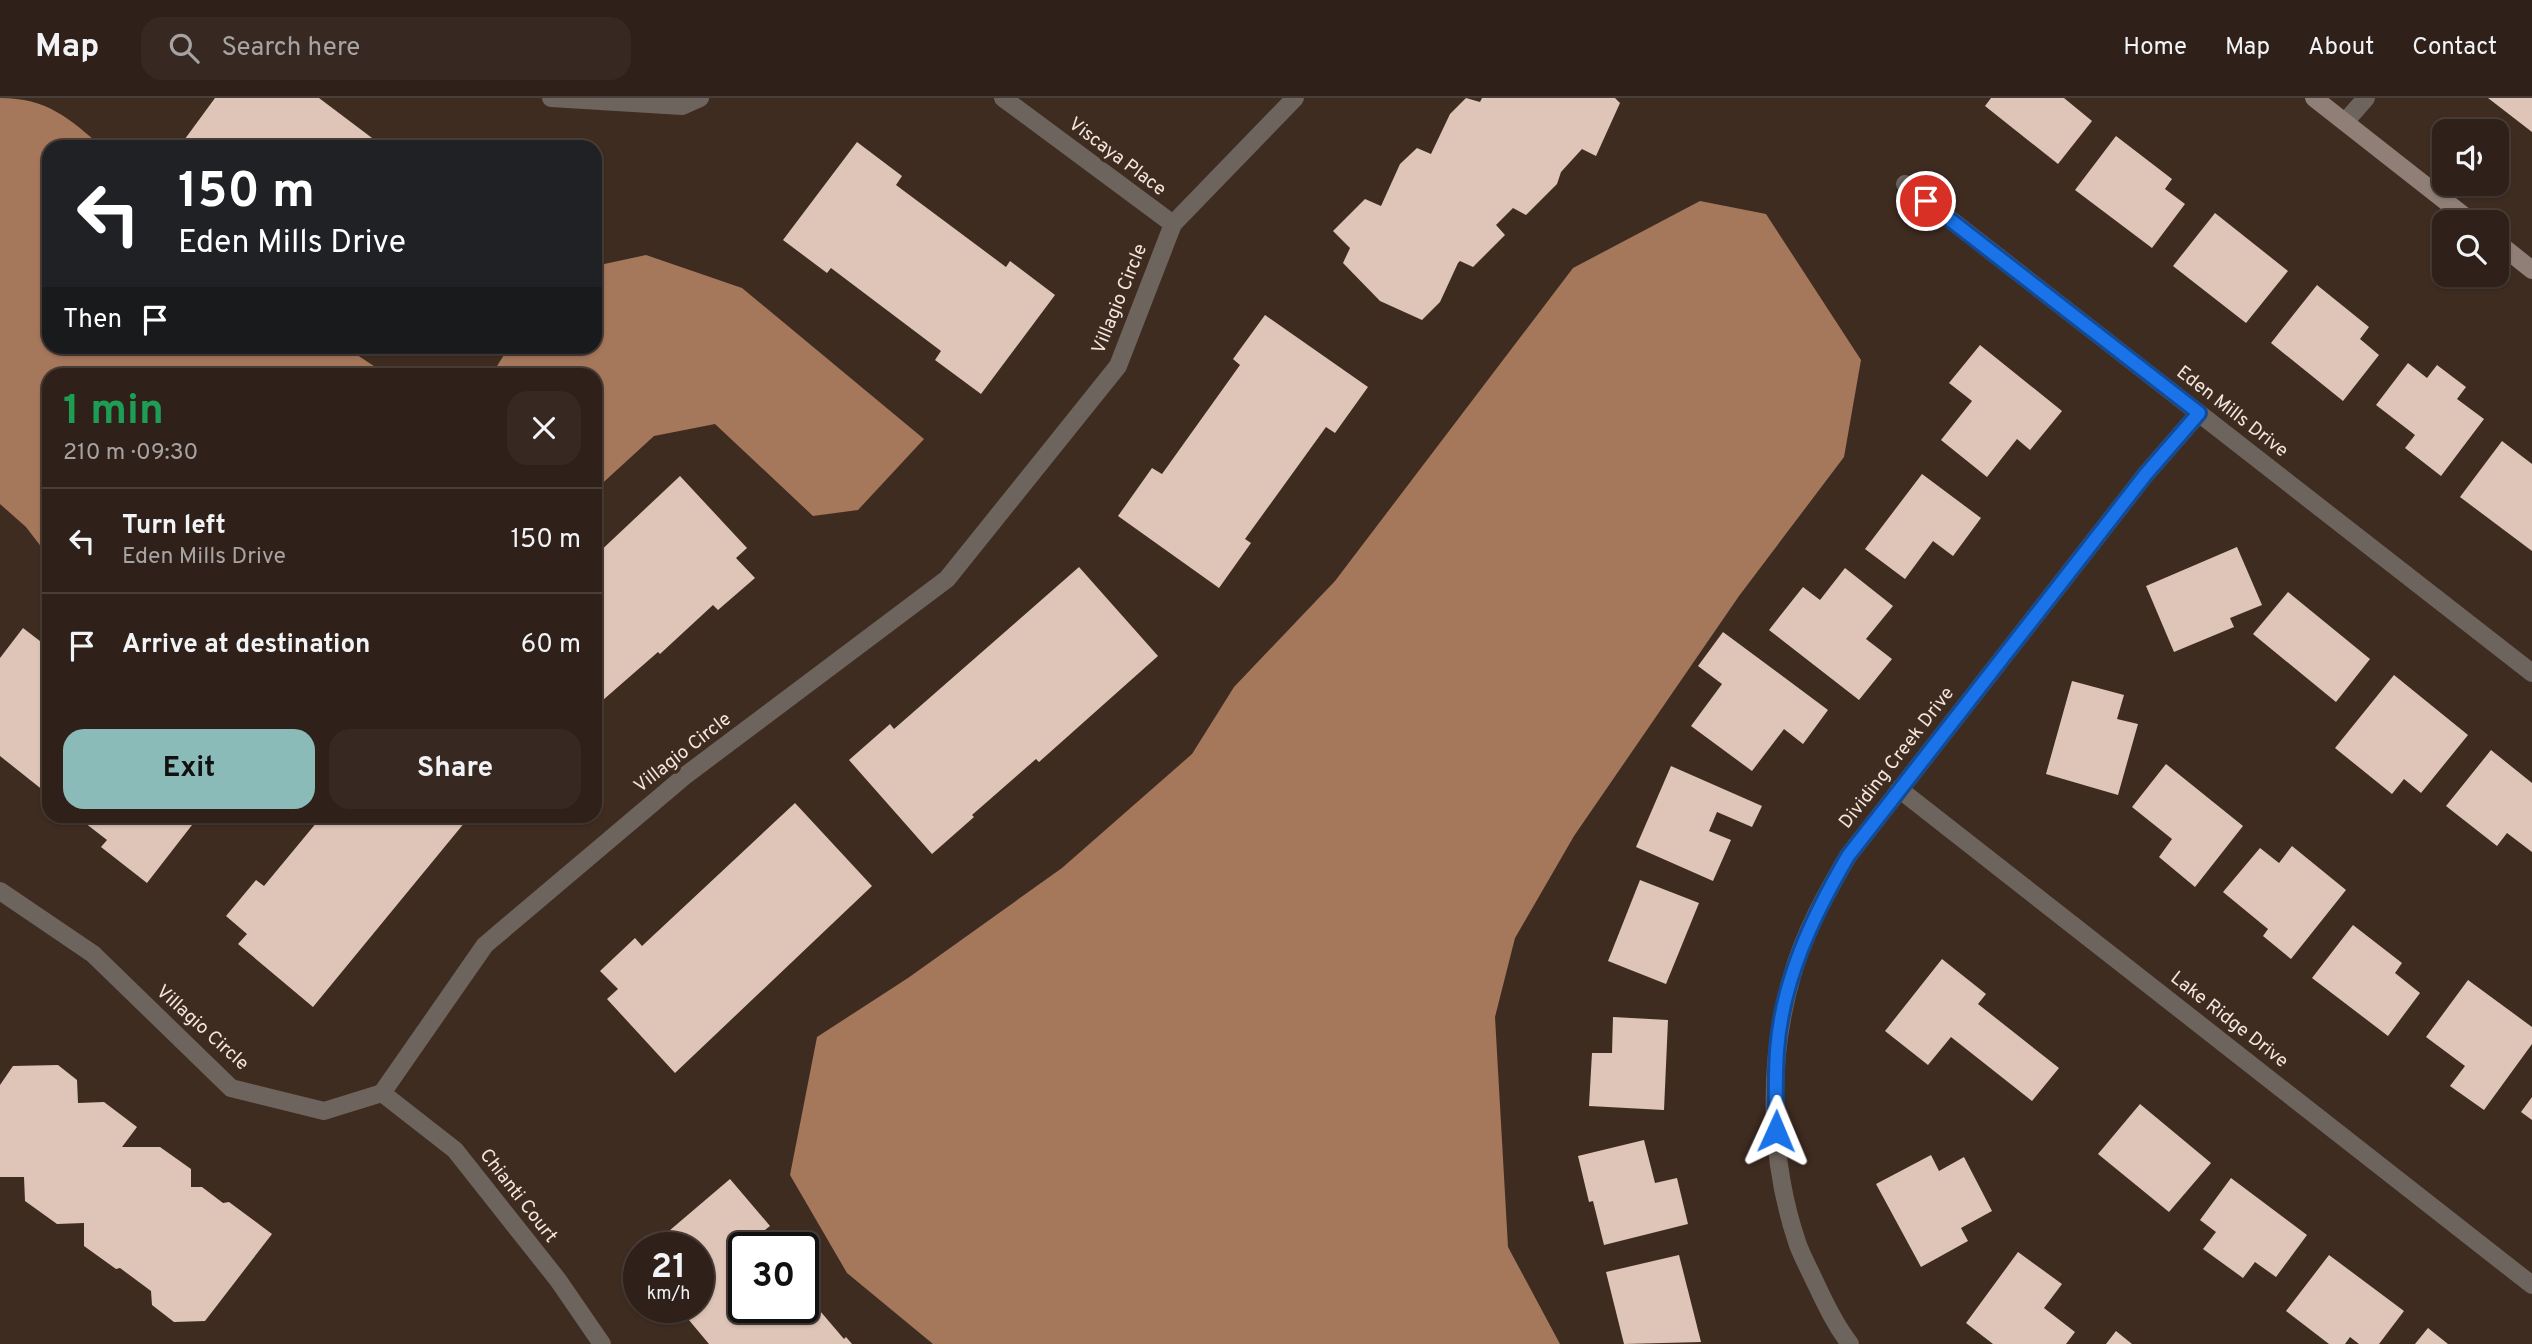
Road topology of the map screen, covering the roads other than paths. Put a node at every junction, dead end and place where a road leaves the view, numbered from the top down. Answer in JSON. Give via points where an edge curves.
{"nodes":[{"id":1,"x":551,"y":98,"type":"edge"},
{"id":2,"x":699,"y":98,"type":"edge"},
{"id":3,"x":1003,"y":98,"type":"edge"},
{"id":4,"x":1295,"y":98,"type":"edge"},
{"id":5,"x":2314,"y":98,"type":"edge"},
{"id":6,"x":2366,"y":98,"type":"edge"},
{"id":7,"x":2345,"y":122,"type":"junction"},
{"id":8,"x":1905,"y":184,"type":"dead end"},
{"id":9,"x":2457,"y":210,"type":"edge"},
{"id":10,"x":1173,"y":224,"type":"junction"},
{"id":11,"x":2509,"y":252,"type":"edge"},
{"id":12,"x":2532,"y":270,"type":"edge"},
{"id":13,"x":2199,"y":413,"type":"junction"},
{"id":14,"x":2532,"y":673,"type":"edge"},
{"id":15,"x":1899,"y":789,"type":"junction"},
{"id":16,"x":0,"y":891,"type":"edge"},
{"id":17,"x":382,"y":1093,"type":"junction"},
{"id":18,"x":2532,"y":1285,"type":"edge"},
{"id":19,"x":603,"y":1344,"type":"edge"},
{"id":20,"x":1850,"y":1344,"type":"edge"}],
"edges":[{"from":1,"to":2,"type":"street","via":[[682,106]]},
{"from":3,"to":10,"type":"street","name":"Viscaya Place"},
{"from":4,"to":10,"type":"street","name":"Villagio Circle"},
{"from":5,"to":7,"type":"street"},
{"from":6,"to":7,"type":"street"},
{"from":7,"to":9,"type":"street"},
{"from":8,"to":13,"type":"street","name":"Eden Mills Drive"},
{"from":10,"to":17,"type":"street","name":"Villagio Circle","via":[[1118,366],[947,579],[686,775],[485,946]]},
{"from":11,"to":12,"type":"street"},
{"from":13,"to":14,"type":"street","name":"Eden Mills Drive"},
{"from":13,"to":15,"type":"street","name":"Dividing Creek Drive"},
{"from":15,"to":18,"type":"street","name":"Lake Ridge Drive"},
{"from":15,"to":20,"type":"street","name":"Dividing Creek Drive","via":[[1848,856],[1817,910],[1792,974],[1777,1049],[1776,1131],[1787,1207],[1804,1259]]},
{"from":16,"to":17,"type":"street","name":"Villagio Circle","via":[[93,954],[231,1088],[324,1111]]},
{"from":17,"to":19,"type":"street","name":"Chianti Court","via":[[455,1150]]}]}
